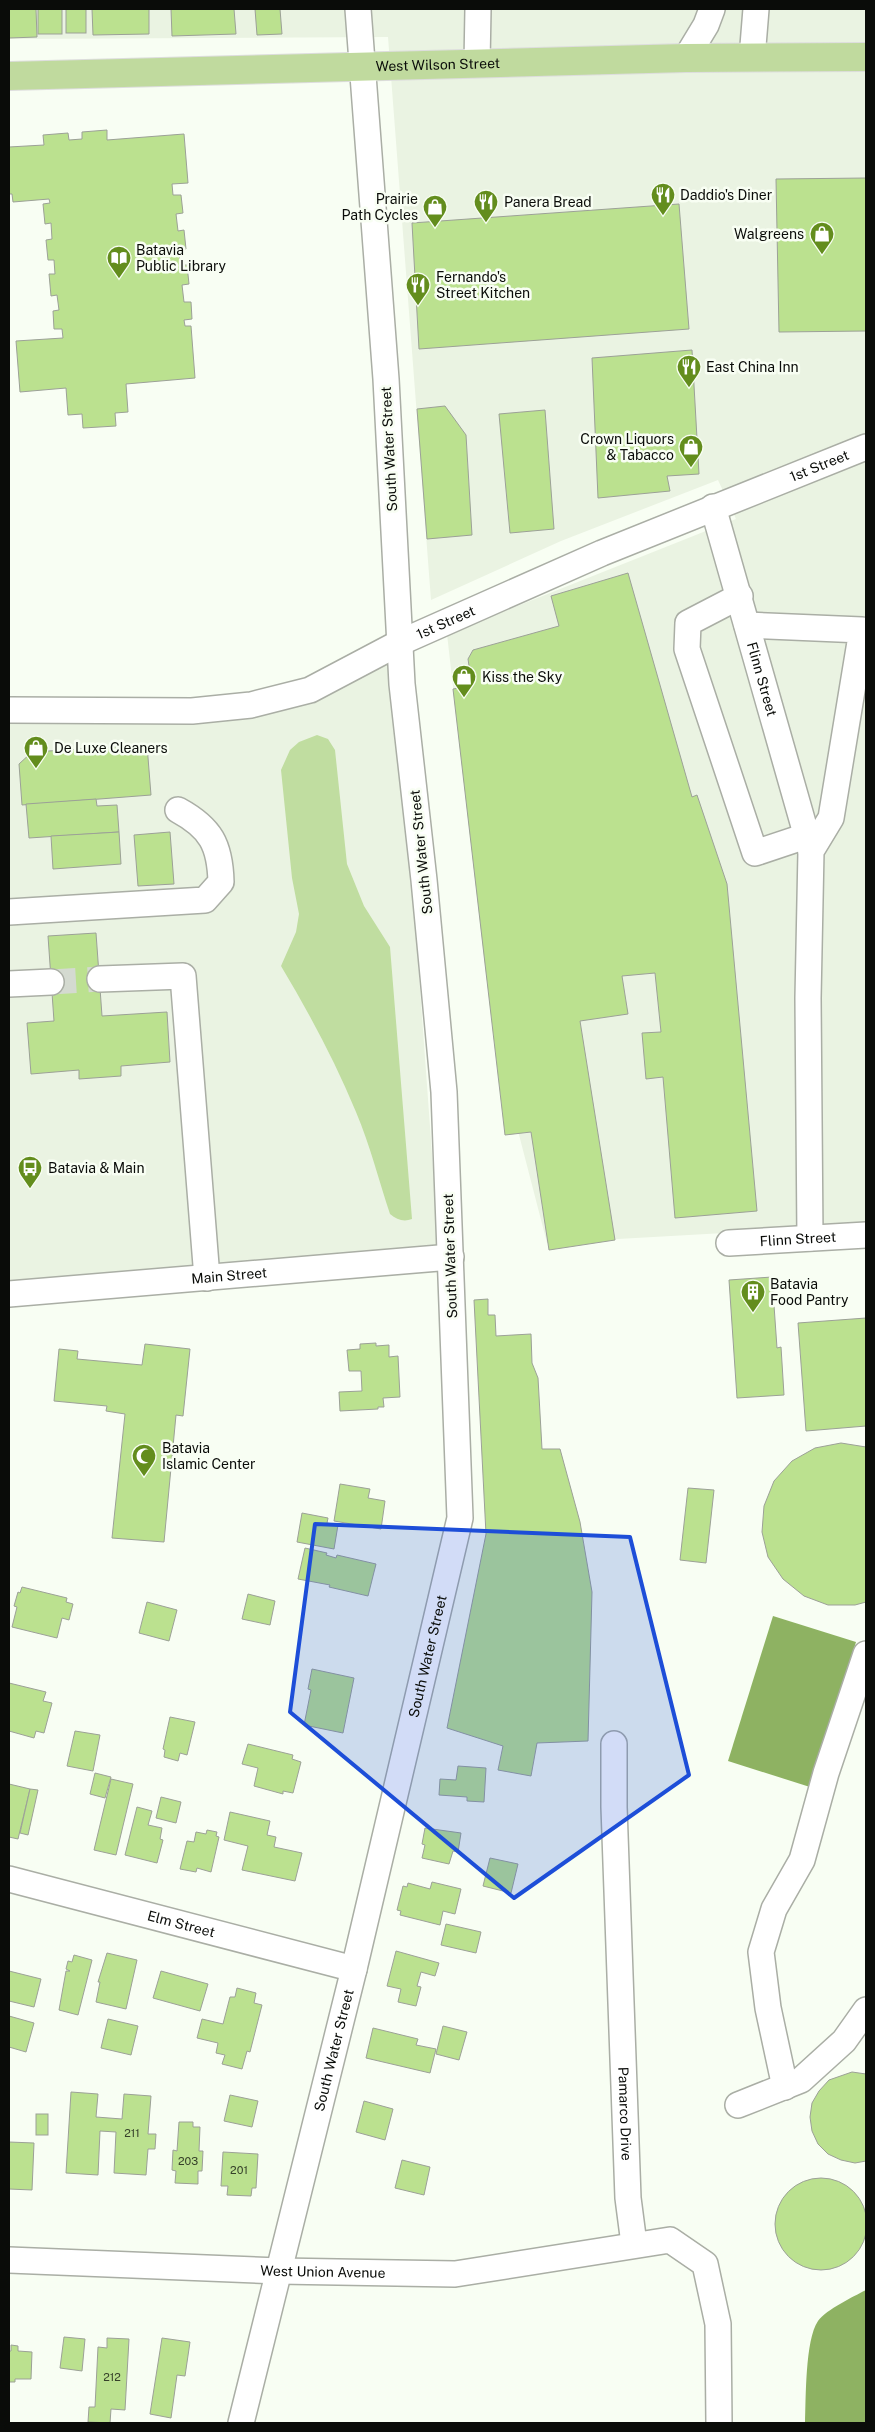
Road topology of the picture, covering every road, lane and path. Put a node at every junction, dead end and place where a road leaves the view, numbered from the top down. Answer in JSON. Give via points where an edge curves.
{"nodes":[{"id":1,"x":358,"y":9,"type":"edge"},
{"id":2,"x":478,"y":9,"type":"edge"},
{"id":3,"x":712,"y":9,"type":"edge"},
{"id":4,"x":756,"y":9,"type":"edge"},
{"id":5,"x":866,"y":57,"type":"edge"},
{"id":6,"x":686,"y":58,"type":"junction"},
{"id":7,"x":752,"y":58,"type":"junction"},
{"id":8,"x":477,"y":63,"type":"junction"},
{"id":9,"x":361,"y":66,"type":"junction"},
{"id":10,"x":9,"y":76,"type":"edge"},
{"id":11,"x":866,"y":447,"type":"edge"},
{"id":12,"x":713,"y":507,"type":"junction"},
{"id":13,"x":740,"y":596,"type":"junction"},
{"id":14,"x":748,"y":625,"type":"junction"},
{"id":15,"x":399,"y":644,"type":"junction"},
{"id":16,"x":9,"y":710,"type":"edge"},
{"id":17,"x":178,"y":810,"type":"dead end"},
{"id":18,"x":808,"y":844,"type":"junction"},
{"id":19,"x":9,"y":912,"type":"edge"},
{"id":20,"x":100,"y":980,"type":"tunnel mouth"},
{"id":21,"x":51,"y":982,"type":"tunnel mouth"},
{"id":22,"x":9,"y":984,"type":"edge"},
{"id":23,"x":866,"y":1235,"type":"edge"},
{"id":24,"x":810,"y":1238,"type":"junction"},
{"id":25,"x":729,"y":1243,"type":"dead end"},
{"id":26,"x":451,"y":1257,"type":"junction"},
{"id":27,"x":207,"y":1278,"type":"junction"},
{"id":28,"x":9,"y":1294,"type":"edge"},
{"id":29,"x":866,"y":1654,"type":"edge"},
{"id":30,"x":614,"y":1744,"type":"dead end"},
{"id":31,"x":9,"y":1879,"type":"edge"},
{"id":32,"x":354,"y":1969,"type":"junction"},
{"id":33,"x":866,"y":2010,"type":"edge"},
{"id":34,"x":784,"y":2087,"type":"junction"},
{"id":35,"x":738,"y":2105,"type":"dead end"},
{"id":36,"x":634,"y":2244,"type":"junction"},
{"id":37,"x":9,"y":2260,"type":"edge"},
{"id":38,"x":279,"y":2271,"type":"junction"},
{"id":39,"x":241,"y":2423,"type":"edge"},
{"id":40,"x":718,"y":2423,"type":"edge"}],
"edges":[{"from":1,"to":9,"type":"street","name":"South Water Street"},
{"from":2,"to":8,"type":"street"},
{"from":3,"to":6,"type":"street"},
{"from":4,"to":7,"type":"street"},
{"from":5,"to":7,"type":"main road","name":"West Wilson Street"},
{"from":6,"to":7,"type":"main road","name":"West Wilson Street"},
{"from":6,"to":8,"type":"main road","name":"West Wilson Street"},
{"from":8,"to":9,"type":"main road","name":"West Wilson Street"},
{"from":9,"to":10,"type":"main road","name":"West Wilson Street"},
{"from":9,"to":15,"type":"street","name":"South Water Street","via":[[386,379]]},
{"from":11,"to":12,"type":"street","name":"1st Street"},
{"from":12,"to":13,"type":"street","name":"Flinn Street"},
{"from":12,"to":15,"type":"street","name":"1st Street","via":[[602,552]]},
{"from":13,"to":14,"type":"street","name":"Flinn Street"},
{"from":13,"to":18,"type":"street","via":[[688,623],[687,649],[755,853]]},
{"from":14,"to":18,"type":"street","name":"Flinn Street"},
{"from":14,"to":18,"type":"street","via":[[862,630],[831,818]]},
{"from":15,"to":16,"type":"street","name":"1st Street","via":[[310,690],[250,705],[192,710]]},
{"from":15,"to":26,"type":"street","name":"South Water Street","via":[[444,1092]]},
{"from":17,"to":19,"type":"street","via":[[198,821],[213,841],[220,860],[221,882],[205,900]]},
{"from":18,"to":24,"type":"street"},
{"from":20,"to":27,"type":"street","via":[[183,976]]},
{"from":21,"to":22,"type":"street"},
{"from":23,"to":24,"type":"street","name":"Flinn Street"},
{"from":24,"to":25,"type":"street","name":"Flinn Street"},
{"from":26,"to":27,"type":"street","name":"Main Street"},
{"from":26,"to":32,"type":"street","name":"South Water Street","via":[[460,1518]]},
{"from":27,"to":28,"type":"street","name":"Main Street"},
{"from":29,"to":34,"type":"street","via":[[826,1773],[802,1860],[774,1909],[762,1952],[768,2008]]},
{"from":30,"to":36,"type":"street","name":"Pamarco Drive","via":[[628,2198]]},
{"from":31,"to":32,"type":"street","name":"Elm Street"},
{"from":32,"to":38,"type":"street","name":"South Water Street"},
{"from":33,"to":34,"type":"street","via":[[844,2040],[801,2080]]},
{"from":34,"to":35,"type":"street"},
{"from":36,"to":38,"type":"street","name":"West Union Avenue","via":[[455,2274]]},
{"from":36,"to":40,"type":"street","via":[[670,2240],[705,2264],[718,2324]]},
{"from":37,"to":38,"type":"street","name":"West Union Avenue"},
{"from":38,"to":39,"type":"street","name":"South Water Street"}]}
